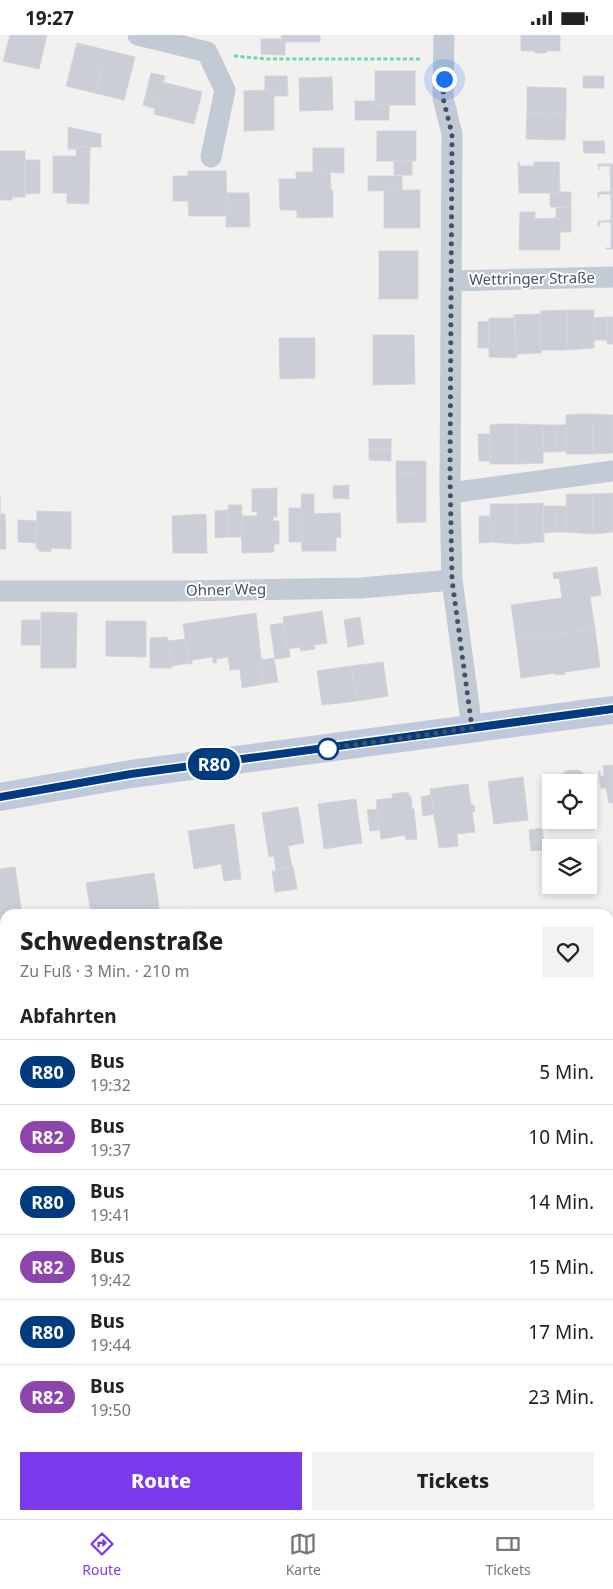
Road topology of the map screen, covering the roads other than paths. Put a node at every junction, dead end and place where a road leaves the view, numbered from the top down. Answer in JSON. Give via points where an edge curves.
{"nodes":[{"id":1,"x":138,"y":35,"type":"edge"},
{"id":2,"x":444,"y":35,"type":"edge"},
{"id":3,"x":211,"y":157,"type":"dead end"},
{"id":4,"x":613,"y":277,"type":"edge"},
{"id":5,"x":452,"y":281,"type":"junction"},
{"id":6,"x":613,"y":471,"type":"edge"},
{"id":7,"x":450,"y":493,"type":"junction"},
{"id":8,"x":452,"y":580,"type":"junction"},
{"id":9,"x":0,"y":591,"type":"edge"},
{"id":10,"x":613,"y":709,"type":"edge"},
{"id":11,"x":472,"y":728,"type":"junction"},
{"id":12,"x":0,"y":797,"type":"edge"}],
"edges":[{"from":1,"to":3,"type":"street","via":[[207,52],[225,90]]},
{"from":2,"to":5,"type":"street","via":[[443,98],[452,134]]},
{"from":4,"to":5,"type":"street","name":"Wettringer Straße"},
{"from":5,"to":7,"type":"street"},
{"from":6,"to":7,"type":"street"},
{"from":7,"to":8,"type":"street"},
{"from":8,"to":9,"type":"street","name":"Ohner Weg","via":[[361,588]]},
{"from":8,"to":11,"type":"street"},
{"from":10,"to":11,"type":"street"},
{"from":11,"to":12,"type":"street","via":[[131,774]]}]}
